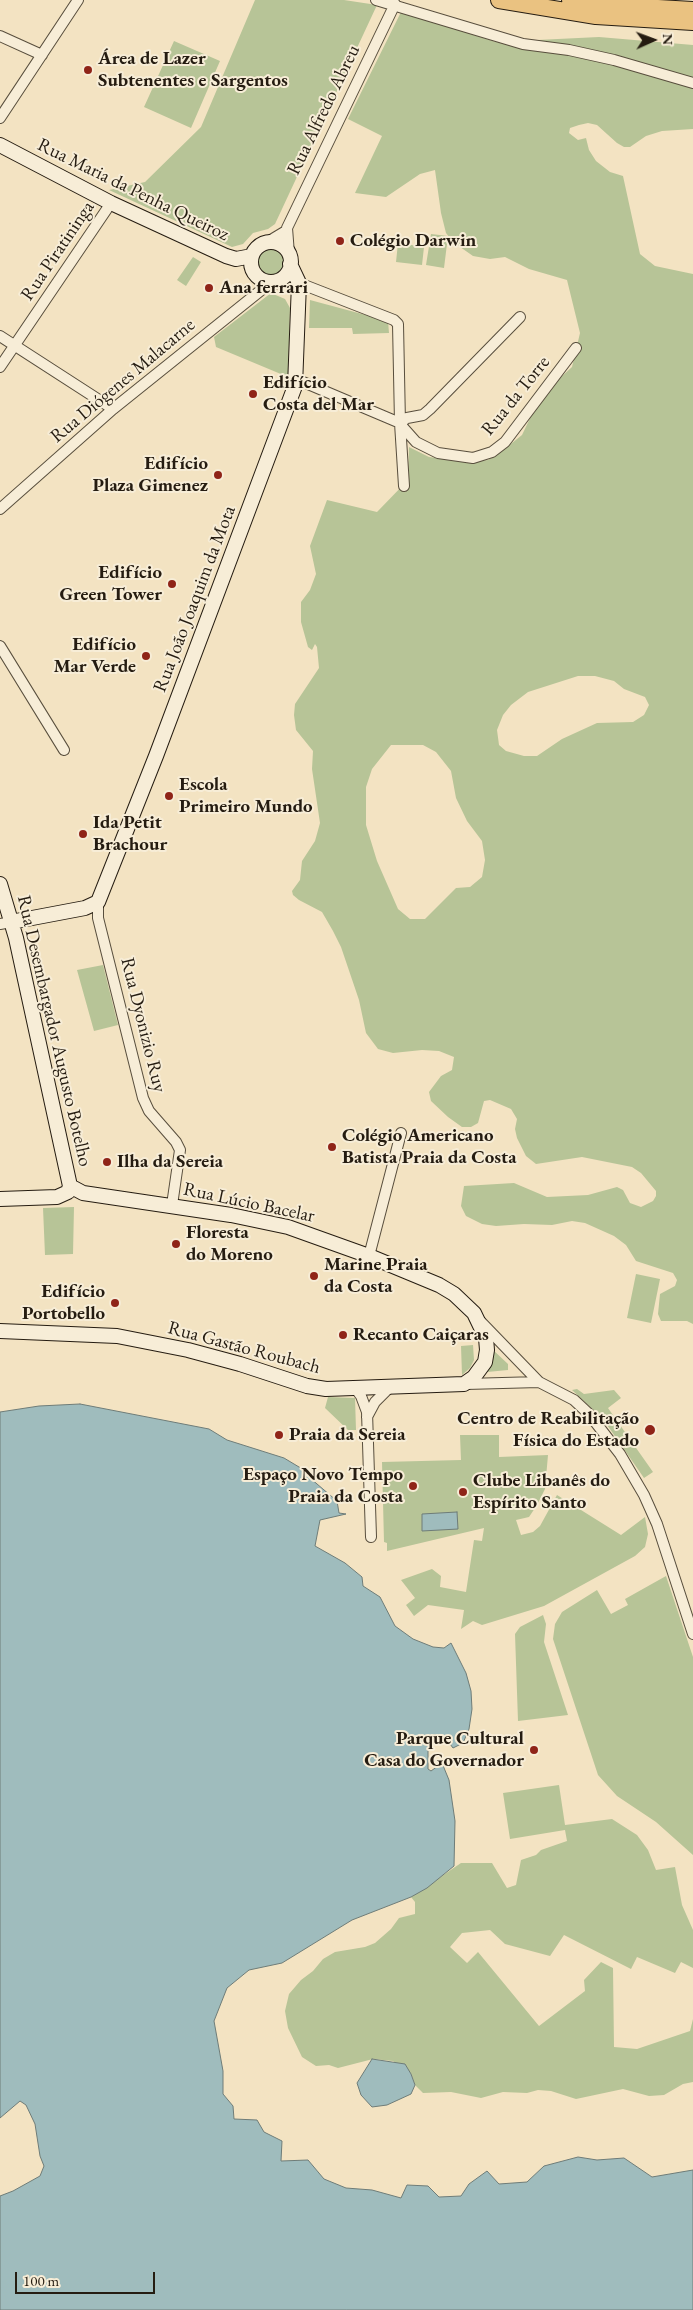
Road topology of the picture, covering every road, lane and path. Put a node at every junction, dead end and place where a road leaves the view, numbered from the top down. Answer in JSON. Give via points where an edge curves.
{"nodes":[{"id":1,"x":78,"y":0,"type":"edge"},
{"id":2,"x":376,"y":0,"type":"edge"},
{"id":3,"x":499,"y":0,"type":"edge"},
{"id":4,"x":570,"y":0,"type":"edge"},
{"id":5,"x":395,"y":4,"type":"junction"},
{"id":6,"x":693,"y":10,"type":"edge"},
{"id":7,"x":693,"y":22,"type":"edge"},
{"id":8,"x":0,"y":36,"type":"edge"},
{"id":9,"x":42,"y":55,"type":"junction"},
{"id":10,"x":693,"y":83,"type":"edge"},
{"id":11,"x":0,"y":118,"type":"edge"},
{"id":12,"x":0,"y":145,"type":"edge"},
{"id":13,"x":111,"y":203,"type":"junction"},
{"id":14,"x":286,"y":231,"type":"junction"},
{"id":15,"x":266,"y":243,"type":"junction"},
{"id":16,"x":252,"y":256,"type":"junction"},
{"id":17,"x":290,"y":259,"type":"junction"},
{"id":18,"x":270,"y":283,"type":"junction"},
{"id":19,"x":299,"y":283,"type":"junction"},
{"id":20,"x":298,"y":304,"type":"junction"},
{"id":21,"x":520,"y":317,"type":"dead end"},
{"id":22,"x":0,"y":336,"type":"edge"},
{"id":23,"x":15,"y":346,"type":"junction"},
{"id":24,"x":576,"y":348,"type":"dead end"},
{"id":25,"x":0,"y":367,"type":"edge"},
{"id":26,"x":296,"y":379,"type":"junction"},
{"id":27,"x":113,"y":409,"type":"junction"},
{"id":28,"x":400,"y":423,"type":"junction"},
{"id":29,"x":404,"y":486,"type":"dead end"},
{"id":30,"x":0,"y":509,"type":"edge"},
{"id":31,"x":0,"y":646,"type":"edge"},
{"id":32,"x":64,"y":750,"type":"dead end"},
{"id":33,"x":0,"y":884,"type":"edge"},
{"id":34,"x":98,"y":902,"type":"junction"},
{"id":35,"x":6,"y":923,"type":"edge"},
{"id":36,"x":401,"y":1133,"type":"dead end"},
{"id":37,"x":70,"y":1186,"type":"junction"},
{"id":38,"x":0,"y":1199,"type":"edge"},
{"id":39,"x":172,"y":1205,"type":"junction"},
{"id":40,"x":369,"y":1256,"type":"junction"},
{"id":41,"x":474,"y":1313,"type":"junction"},
{"id":42,"x":0,"y":1331,"type":"edge"},
{"id":43,"x":539,"y":1382,"type":"junction"},
{"id":44,"x":464,"y":1384,"type":"junction"},
{"id":45,"x":390,"y":1387,"type":"junction"},
{"id":46,"x":355,"y":1388,"type":"junction"},
{"id":47,"x":367,"y":1417,"type":"junction"},
{"id":48,"x":371,"y":1537,"type":"dead end"},
{"id":49,"x":690,"y":1617,"type":"edge"},
{"id":50,"x":693,"y":1634,"type":"edge"}],
"edges":[{"from":1,"to":9,"type":"street"},
{"from":2,"to":5,"type":"street"},
{"from":3,"to":7,"type":"main road","via":[[596,16]]},
{"from":4,"to":6,"type":"main road"},
{"from":5,"to":10,"type":"street","via":[[523,44],[605,58]]},
{"from":5,"to":14,"type":"street","name":"Rua Alfredo Abreu"},
{"from":8,"to":9,"type":"street"},
{"from":9,"to":11,"type":"street"},
{"from":12,"to":13,"type":"street","name":"Rua Maria da Penha Queiroz"},
{"from":13,"to":16,"type":"street","name":"Rua Maria da Penha Queiroz","via":[[226,256],[236,259]]},
{"from":13,"to":23,"type":"street","name":"Rua Piratininga"},
{"from":14,"to":15,"type":"street"},
{"from":14,"to":17,"type":"street"},
{"from":15,"to":16,"type":"street"},
{"from":15,"to":17,"type":"street","via":[[280,244]]},
{"from":16,"to":18,"type":"street","via":[[251,264],[256,276]]},
{"from":17,"to":18,"type":"street","via":[[286,276]]},
{"from":17,"to":19,"type":"street"},
{"from":18,"to":20,"type":"street","via":[[286,289]]},
{"from":18,"to":27,"type":"street","name":"Rua Diógenes Malacarne"},
{"from":19,"to":20,"type":"street"},
{"from":19,"to":28,"type":"street","via":[[398,324]]},
{"from":20,"to":26,"type":"street","name":"Rua João Joaquim da Mota"},
{"from":21,"to":28,"type":"street","via":[[430,409]]},
{"from":22,"to":23,"type":"street"},
{"from":23,"to":25,"type":"street","name":"Rua Piratininga"},
{"from":23,"to":27,"type":"street"},
{"from":24,"to":28,"type":"street","name":"Rua da Torre","via":[[505,442],[485,455],[468,458],[438,453],[416,442]]},
{"from":26,"to":28,"type":"street"},
{"from":26,"to":34,"type":"street","name":"Rua João Joaquim da Mota","via":[[253,501]]},
{"from":27,"to":30,"type":"street","name":"Rua Diógenes Malacarne"},
{"from":28,"to":29,"type":"street"},
{"from":31,"to":32,"type":"street"},
{"from":33,"to":35,"type":"street","name":"Rua Desembargador Augusto Botelho"},
{"from":34,"to":35,"type":"street","via":[[85,908]]},
{"from":34,"to":39,"type":"street","name":"Rua Dyonizio Ruy","via":[[98,918],[143,1098],[149,1111],[180,1150]]},
{"from":35,"to":37,"type":"street","name":"Rua Desembargador Augusto Botelho"},
{"from":36,"to":40,"type":"street"},
{"from":37,"to":38,"type":"street","via":[[68,1192],[57,1197]]},
{"from":37,"to":39,"type":"street","name":"Rua Lúcio Bacelar","via":[[83,1193]]},
{"from":39,"to":40,"type":"street","name":"Rua Lúcio Bacelar","via":[[288,1227]]},
{"from":40,"to":41,"type":"street","name":"Rua Lúcio Bacelar","via":[[448,1289]]},
{"from":41,"to":43,"type":"street","name":"Rua Lúcio Bacelar"},
{"from":41,"to":44,"type":"street","via":[[486,1338],[487,1356],[478,1373]]},
{"from":42,"to":46,"type":"street","name":"Rua Gastão Roubach","via":[[117,1336],[207,1355],[314,1388]]},
{"from":43,"to":44,"type":"street","name":"Rua Gastão Roubach"},
{"from":43,"to":49,"type":"street","via":[[574,1400],[585,1410],[629,1467],[654,1517]]},
{"from":44,"to":45,"type":"street","name":"Rua Gastão Roubach"},
{"from":45,"to":46,"type":"street","name":"Rua Gastão Roubach"},
{"from":45,"to":47,"type":"street"},
{"from":46,"to":47,"type":"street","via":[[364,1401]]},
{"from":47,"to":48,"type":"street"},
{"from":49,"to":50,"type":"street"}]}
